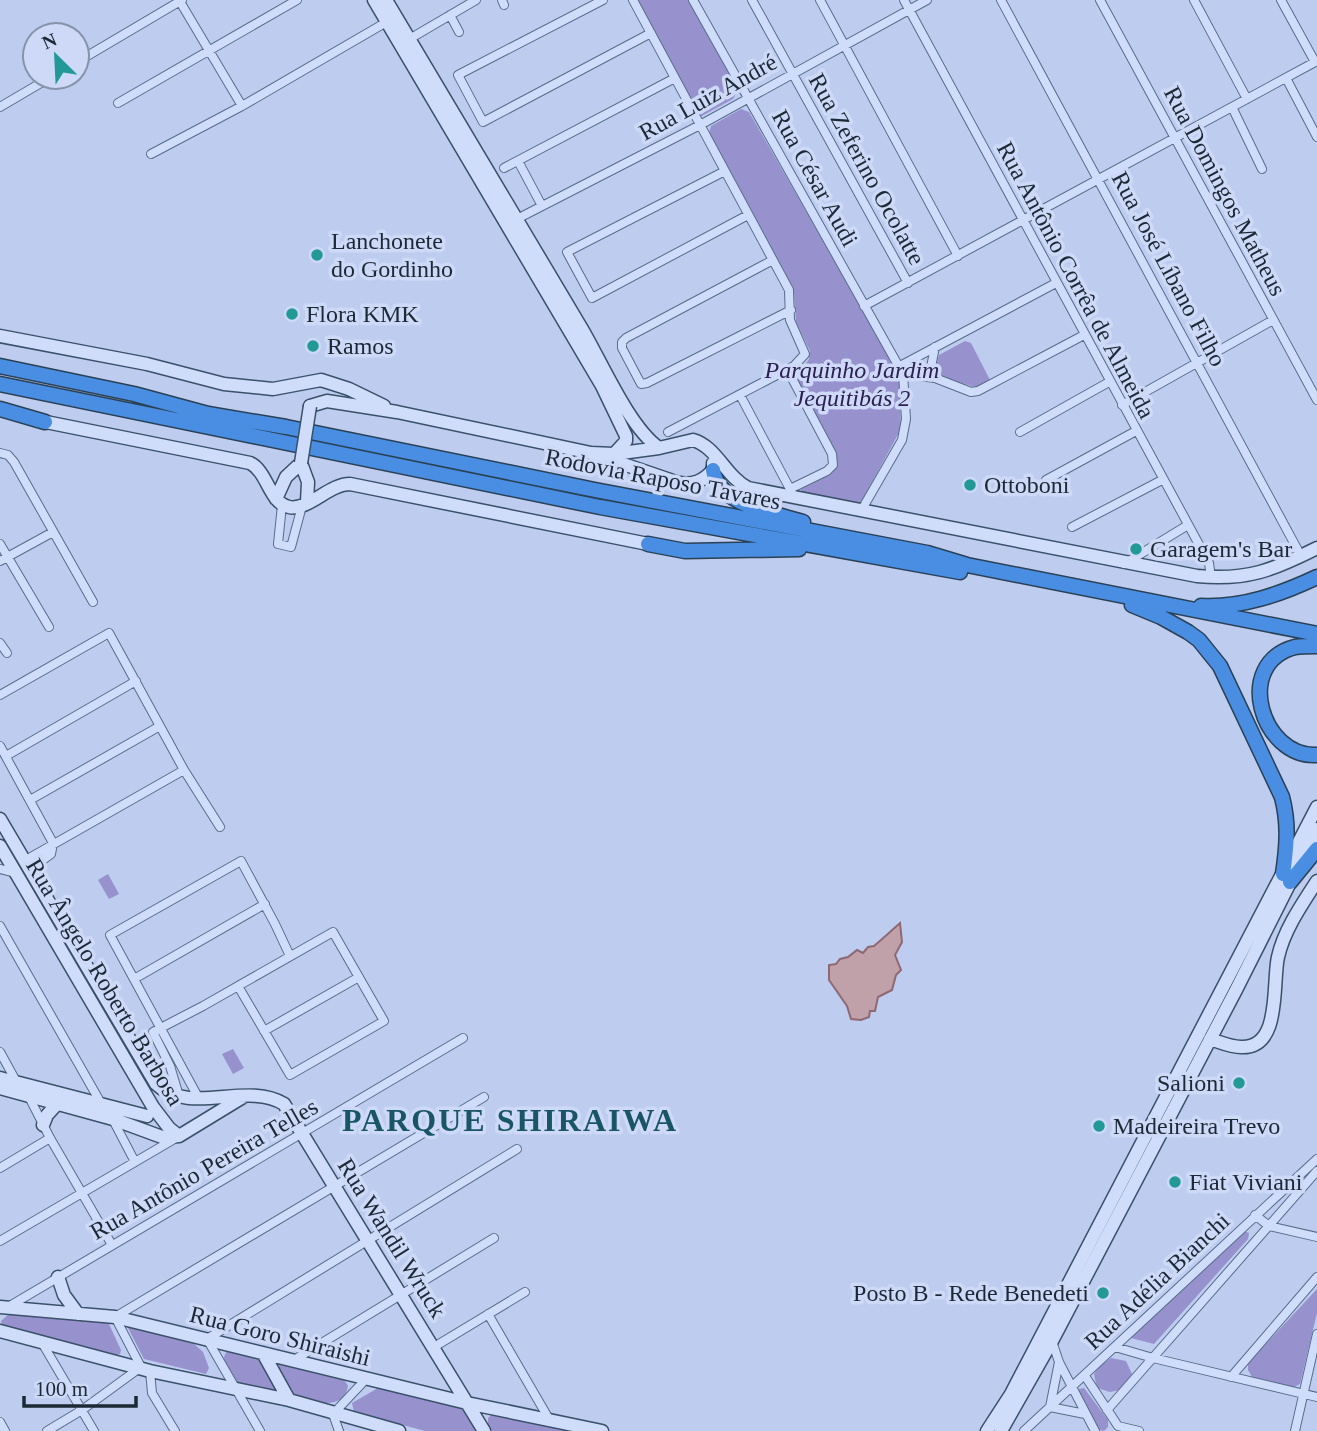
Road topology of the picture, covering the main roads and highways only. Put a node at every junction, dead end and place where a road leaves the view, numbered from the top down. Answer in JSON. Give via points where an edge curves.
{"nodes":[{"id":1,"x":374,"y":0,"type":"edge"},
{"id":2,"x":386,"y":0,"type":"edge"},
{"id":3,"x":392,"y":20,"type":"junction"},
{"id":4,"x":512,"y":222,"type":"junction"},
{"id":5,"x":0,"y":336,"type":"edge"},
{"id":6,"x":0,"y":366,"type":"edge"},
{"id":7,"x":0,"y":384,"type":"edge"},
{"id":8,"x":336,"y":385,"type":"junction"},
{"id":9,"x":310,"y":406,"type":"junction"},
{"id":10,"x":0,"y":411,"type":"edge"},
{"id":11,"x":397,"y":412,"type":"junction"},
{"id":12,"x":45,"y":422,"type":"joint"},
{"id":13,"x":702,"y":444,"type":"junction"},
{"id":14,"x":659,"y":449,"type":"junction"},
{"id":15,"x":591,"y":453,"type":"junction"},
{"id":16,"x":614,"y":454,"type":"junction"},
{"id":17,"x":301,"y":463,"type":"junction"},
{"id":18,"x":713,"y":470,"type":"junction"},
{"id":19,"x":279,"y":502,"type":"junction"},
{"id":20,"x":305,"y":504,"type":"junction"},
{"id":21,"x":648,"y":544,"type":"joint"},
{"id":22,"x":855,"y":546,"type":"junction"},
{"id":23,"x":1317,"y":548,"type":"edge"},
{"id":24,"x":1317,"y":577,"type":"edge"},
{"id":25,"x":1167,"y":604,"type":"junction"},
{"id":26,"x":1132,"y":605,"type":"junction"},
{"id":27,"x":1317,"y":634,"type":"edge"},
{"id":28,"x":1317,"y":645,"type":"edge"},
{"id":29,"x":1317,"y":755,"type":"edge"},
{"id":30,"x":1317,"y":807,"type":"edge"},
{"id":31,"x":0,"y":819,"type":"edge"},
{"id":32,"x":1317,"y":829,"type":"edge"},
{"id":33,"x":0,"y":846,"type":"edge"},
{"id":34,"x":1317,"y":849,"type":"edge"},
{"id":35,"x":1286,"y":878,"type":"junction"},
{"id":36,"x":1317,"y":881,"type":"edge"},
{"id":37,"x":1210,"y":1039,"type":"junction"},
{"id":38,"x":0,"y":1078,"type":"edge"},
{"id":39,"x":6,"y":1089,"type":"edge"},
{"id":40,"x":164,"y":1092,"type":"junction"},
{"id":41,"x":198,"y":1097,"type":"junction"},
{"id":42,"x":244,"y":1097,"type":"junction"},
{"id":43,"x":57,"y":1104,"type":"junction"},
{"id":44,"x":150,"y":1111,"type":"junction"},
{"id":45,"x":208,"y":1120,"type":"junction"},
{"id":46,"x":43,"y":1125,"type":"road end"},
{"id":47,"x":140,"y":1129,"type":"junction"},
{"id":48,"x":179,"y":1136,"type":"junction"},
{"id":49,"x":58,"y":1277,"type":"road end"},
{"id":50,"x":2,"y":1309,"type":"edge"},
{"id":51,"x":78,"y":1314,"type":"junction"},
{"id":52,"x":0,"y":1331,"type":"edge"},
{"id":53,"x":263,"y":1353,"type":"junction"},
{"id":54,"x":289,"y":1400,"type":"junction"},
{"id":55,"x":467,"y":1403,"type":"junction"},
{"id":56,"x":399,"y":1431,"type":"edge"},
{"id":57,"x":484,"y":1431,"type":"edge"},
{"id":58,"x":602,"y":1431,"type":"edge"},
{"id":59,"x":987,"y":1431,"type":"edge"},
{"id":60,"x":1001,"y":1431,"type":"edge"}],
"edges":[{"from":1,"to":3,"type":"main road"},
{"from":2,"to":3,"type":"main road"},
{"from":3,"to":4,"type":"main road"},
{"from":4,"to":14,"type":"main road","via":[[602,362],[634,422]]},
{"from":4,"to":16,"type":"main road","via":[[625,430],[626,441]]},
{"from":5,"to":8,"type":"main road","via":[[224,384],[274,388],[321,380]]},
{"from":6,"to":22,"type":"highway","name":"Rodovia Raposo Tavares","via":[[208,414]]},
{"from":7,"to":22,"type":"highway","name":"Rodovia Raposo Tavares","via":[[600,507]]},
{"from":8,"to":9,"type":"main road","via":[[321,388]]},
{"from":8,"to":11,"type":"main road"},
{"from":9,"to":11,"type":"main road","via":[[327,401]]},
{"from":9,"to":17,"type":"main road","bridge":true},
{"from":10,"to":12,"type":"highway"},
{"from":11,"to":15,"type":"main road"},
{"from":12,"to":19,"type":"main road","via":[[250,463]]},
{"from":13,"to":14,"type":"main road","via":[[693,439]]},
{"from":13,"to":18,"type":"main road"},
{"from":13,"to":23,"type":"main road","via":[[748,488],[791,493],[1125,564],[1212,578],[1243,577]]},
{"from":14,"to":16,"type":"main road"},
{"from":15,"to":16,"type":"main road"},
{"from":15,"to":18,"type":"main road","via":[[679,483],[699,482]]},
{"from":17,"to":19,"type":"main road","via":[[286,477]]},
{"from":17,"to":20,"type":"main road","via":[[308,482]]},
{"from":18,"to":22,"type":"highway","via":[[718,485],[730,497]]},
{"from":19,"to":20,"type":"main road","via":[[292,508]]},
{"from":20,"to":21,"type":"main road","via":[[339,485],[350,484]]},
{"from":21,"to":22,"type":"highway","via":[[685,551]]},
{"from":22,"to":25,"type":"highway","name":"Rodovia Raposo Tavares","via":[[927,553]]},
{"from":22,"to":26,"type":"highway","name":"Rodovia Raposo Tavares"},
{"from":24,"to":25,"type":"highway","via":[[1251,602],[1206,607]]},
{"from":25,"to":27,"type":"highway","name":"Rodovia Raposo Tavares"},
{"from":26,"to":28,"type":"highway","name":"Rodovia Raposo Tavares"},
{"from":26,"to":35,"type":"highway","via":[[1188,632],[1220,666],[1282,797],[1288,834]]},
{"from":28,"to":29,"type":"highway","via":[[1295,647],[1273,659],[1260,680],[1259,693],[1264,716],[1276,737],[1296,752]]},
{"from":30,"to":35,"type":"main road"},
{"from":31,"to":40,"type":"main road","via":[[149,1075]]},
{"from":32,"to":35,"type":"main road"},
{"from":33,"to":44,"type":"main road","name":"Rua Ângelo Roberto Barbosa"},
{"from":34,"to":35,"type":"highway"},
{"from":35,"to":37,"type":"main road"},
{"from":35,"to":59,"type":"main road","via":[[1011,1394]]},
{"from":36,"to":37,"type":"main road","via":[[1285,936],[1266,1033],[1247,1047]]},
{"from":37,"to":60,"type":"main road"},
{"from":38,"to":39,"type":"main road"},
{"from":39,"to":43,"type":"main road"},
{"from":39,"to":44,"type":"main road"},
{"from":40,"to":41,"type":"main road","name":"Rua Wandil Wruck"},
{"from":40,"to":44,"type":"main road"},
{"from":41,"to":42,"type":"main road","name":"Rua Wandil Wruck"},
{"from":41,"to":45,"type":"main road","via":[[208,1108]]},
{"from":42,"to":45,"type":"main road"},
{"from":42,"to":55,"type":"main road","name":"Rua Wandil Wruck","via":[[277,1099],[284,1104]]},
{"from":43,"to":46,"type":"main road"},
{"from":43,"to":47,"type":"main road"},
{"from":44,"to":47,"type":"main road"},
{"from":44,"to":48,"type":"main road","name":"Rua Ângelo Roberto Barbosa"},
{"from":45,"to":48,"type":"main road"},
{"from":47,"to":48,"type":"main road","via":[[162,1137]]},
{"from":49,"to":51,"type":"main road"},
{"from":50,"to":51,"type":"main road","name":"Rua Goro Shiraishi"},
{"from":51,"to":53,"type":"main road","name":"Rua Goro Shiraishi","via":[[115,1317]]},
{"from":52,"to":54,"type":"main road"},
{"from":53,"to":54,"type":"main road"},
{"from":53,"to":55,"type":"main road","name":"Rua Goro Shiraishi"},
{"from":54,"to":56,"type":"main road"},
{"from":55,"to":57,"type":"main road","name":"Rua Wandil Wruck"},
{"from":55,"to":58,"type":"main road","name":"Rua Goro Shiraishi"}]}
